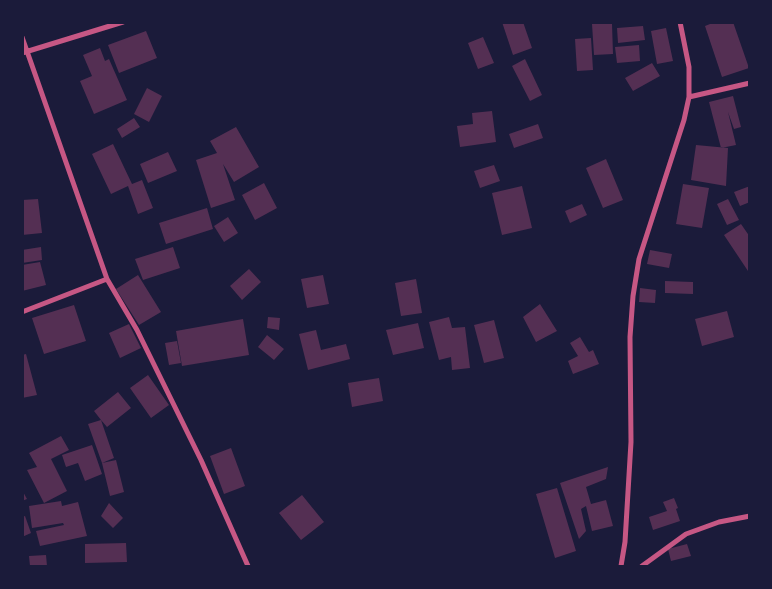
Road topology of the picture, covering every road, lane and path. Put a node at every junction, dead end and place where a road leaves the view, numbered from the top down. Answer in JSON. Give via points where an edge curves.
{"nodes":[{"id":1,"x":123,"y":22,"type":"edge"},
{"id":2,"x":680,"y":22,"type":"edge"},
{"id":3,"x":22,"y":37,"type":"edge"},
{"id":4,"x":25,"y":53,"type":"edge"},
{"id":5,"x":750,"y":83,"type":"edge"},
{"id":6,"x":689,"y":97,"type":"junction"},
{"id":7,"x":108,"y":279,"type":"junction"},
{"id":8,"x":22,"y":312,"type":"edge"},
{"id":9,"x":750,"y":516,"type":"edge"},
{"id":10,"x":248,"y":566,"type":"edge"},
{"id":11,"x":621,"y":566,"type":"edge"},
{"id":12,"x":642,"y":566,"type":"edge"}],
"edges":[{"from":1,"to":4,"type":"street"},
{"from":2,"to":6,"type":"street","via":[[689,67]]},
{"from":3,"to":4,"type":"street"},
{"from":4,"to":7,"type":"street"},
{"from":5,"to":6,"type":"street"},
{"from":6,"to":11,"type":"street","via":[[639,259],[633,296],[631,442]]},
{"from":7,"to":8,"type":"street"},
{"from":7,"to":10,"type":"street","via":[[197,452]]},
{"from":9,"to":12,"type":"street","via":[[719,522],[686,534]]}]}
